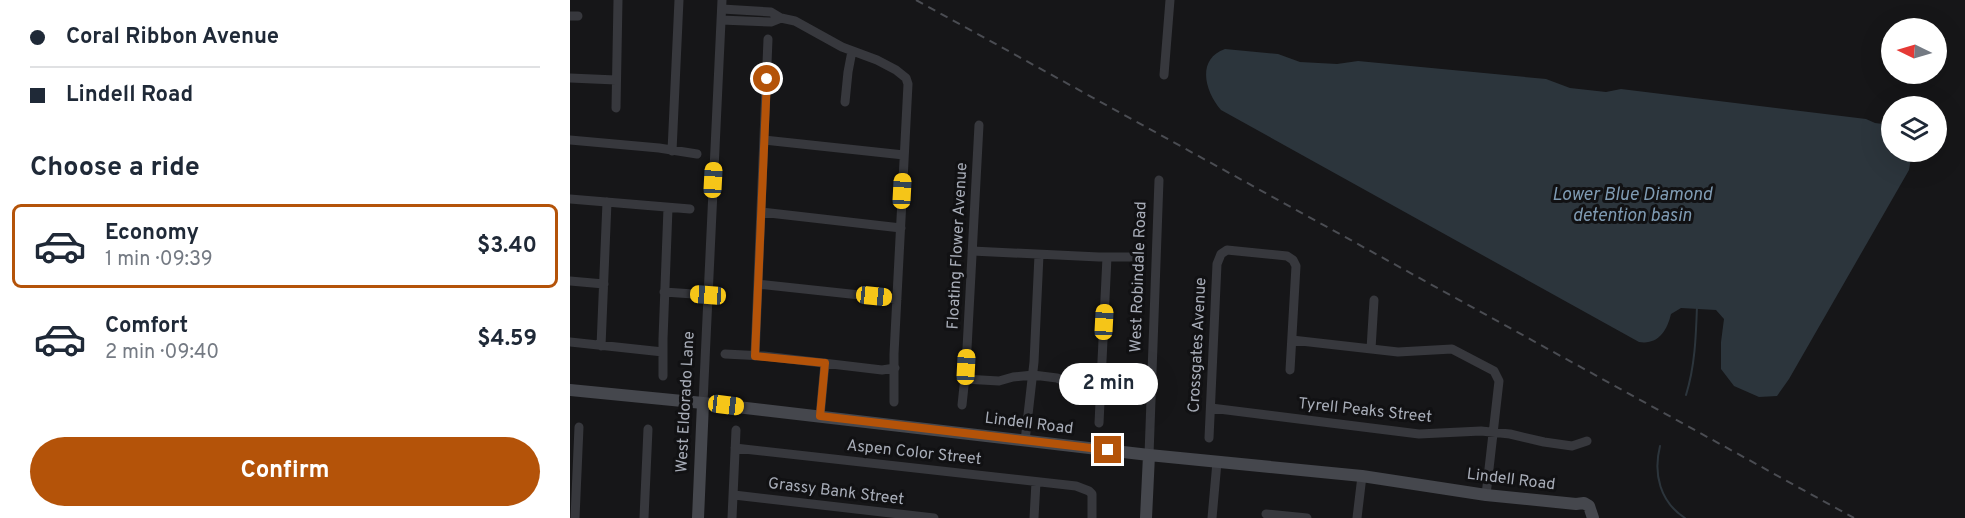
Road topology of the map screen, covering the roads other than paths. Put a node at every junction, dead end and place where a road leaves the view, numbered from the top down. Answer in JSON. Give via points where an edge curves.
{"nodes":[{"id":1,"x":618,"y":0,"type":"edge"},
{"id":2,"x":679,"y":0,"type":"edge"},
{"id":3,"x":1170,"y":0,"type":"edge"},
{"id":4,"x":722,"y":4,"type":"edge"},
{"id":5,"x":781,"y":18,"type":"junction"},
{"id":6,"x":721,"y":20,"type":"junction"},
{"id":7,"x":768,"y":39,"type":"dead end"},
{"id":8,"x":852,"y":51,"type":"junction"},
{"id":9,"x":1164,"y":75,"type":"dead end"},
{"id":10,"x":570,"y":78,"type":"edge"},
{"id":11,"x":616,"y":80,"type":"junction"},
{"id":12,"x":845,"y":102,"type":"dead end"},
{"id":13,"x":616,"y":108,"type":"dead end"},
{"id":14,"x":980,"y":125,"type":"dead end"},
{"id":15,"x":570,"y":140,"type":"edge"},
{"id":16,"x":764,"y":140,"type":"junction"},
{"id":17,"x":672,"y":151,"type":"junction"},
{"id":18,"x":697,"y":154,"type":"dead end"},
{"id":19,"x":904,"y":155,"type":"junction"},
{"id":20,"x":1159,"y":180,"type":"dead end"},
{"id":21,"x":570,"y":199,"type":"edge"},
{"id":22,"x":607,"y":202,"type":"junction"},
{"id":23,"x":668,"y":208,"type":"junction"},
{"id":24,"x":690,"y":209,"type":"dead end"},
{"id":25,"x":761,"y":212,"type":"junction"},
{"id":26,"x":901,"y":228,"type":"junction"},
{"id":27,"x":972,"y":251,"type":"junction"},
{"id":28,"x":1039,"y":255,"type":"junction"},
{"id":29,"x":1107,"y":257,"type":"junction"},
{"id":30,"x":1136,"y":257,"type":"dead end"},
{"id":31,"x":570,"y":281,"type":"edge"},
{"id":32,"x":604,"y":284,"type":"junction"},
{"id":33,"x":758,"y":284,"type":"junction"},
{"id":34,"x":664,"y":292,"type":"junction"},
{"id":35,"x":708,"y":295,"type":"junction"},
{"id":36,"x":897,"y":299,"type":"junction"},
{"id":37,"x":1374,"y":300,"type":"dead end"},
{"id":38,"x":1292,"y":340,"type":"junction"},
{"id":39,"x":570,"y":342,"type":"edge"},
{"id":40,"x":601,"y":346,"type":"junction"},
{"id":41,"x":1371,"y":349,"type":"junction"},
{"id":42,"x":663,"y":352,"type":"junction"},
{"id":43,"x":725,"y":354,"type":"dead end"},
{"id":44,"x":755,"y":356,"type":"junction"},
{"id":45,"x":825,"y":363,"type":"junction"},
{"id":46,"x":895,"y":368,"type":"junction"},
{"id":47,"x":1290,"y":370,"type":"dead end"},
{"id":48,"x":1033,"y":375,"type":"junction"},
{"id":49,"x":663,"y":376,"type":"dead end"},
{"id":50,"x":964,"y":379,"type":"junction"},
{"id":51,"x":1100,"y":388,"type":"junction"},
{"id":52,"x":570,"y":390,"type":"edge"},
{"id":53,"x":894,"y":402,"type":"dead end"},
{"id":54,"x":703,"y":403,"type":"junction"},
{"id":55,"x":962,"y":405,"type":"dead end"},
{"id":56,"x":1211,"y":408,"type":"junction"},
{"id":57,"x":820,"y":416,"type":"junction"},
{"id":58,"x":1099,"y":423,"type":"dead end"},
{"id":59,"x":579,"y":428,"type":"dead end"},
{"id":60,"x":648,"y":429,"type":"dead end"},
{"id":61,"x":736,"y":430,"type":"dead end"},
{"id":62,"x":1494,"y":432,"type":"junction"},
{"id":63,"x":1209,"y":438,"type":"dead end"},
{"id":64,"x":1025,"y":441,"type":"junction"},
{"id":65,"x":1587,"y":441,"type":"dead end"},
{"id":66,"x":735,"y":448,"type":"junction"},
{"id":67,"x":1149,"y":455,"type":"junction"},
{"id":68,"x":1217,"y":462,"type":"junction"},
{"id":69,"x":1362,"y":476,"type":"junction"},
{"id":70,"x":1036,"y":482,"type":"junction"},
{"id":71,"x":734,"y":495,"type":"junction"},
{"id":72,"x":1486,"y":495,"type":"junction"},
{"id":73,"x":1591,"y":512,"type":"edge"},
{"id":74,"x":1266,"y":514,"type":"dead end"},
{"id":75,"x":1296,"y":517,"type":"edge"},
{"id":76,"x":575,"y":518,"type":"edge"},
{"id":77,"x":644,"y":518,"type":"edge"},
{"id":78,"x":698,"y":518,"type":"edge"},
{"id":79,"x":732,"y":518,"type":"edge"},
{"id":80,"x":934,"y":518,"type":"edge"},
{"id":81,"x":1034,"y":518,"type":"edge"},
{"id":82,"x":1092,"y":518,"type":"edge"},
{"id":83,"x":1146,"y":518,"type":"edge"},
{"id":84,"x":1212,"y":518,"type":"edge"},
{"id":85,"x":1307,"y":518,"type":"edge"},
{"id":86,"x":1357,"y":518,"type":"edge"}],
"edges":[{"from":1,"to":11,"type":"street"},
{"from":2,"to":17,"type":"street"},
{"from":3,"to":9,"type":"street"},
{"from":4,"to":5,"type":"street","via":[[771,12]]},
{"from":4,"to":6,"type":"street","name":"West Eldorado Lane"},
{"from":5,"to":6,"type":"street","via":[[771,22]]},
{"from":5,"to":8,"type":"street","via":[[795,21]]},
{"from":6,"to":35,"type":"street","name":"West Eldorado Lane"},
{"from":7,"to":16,"type":"street"},
{"from":8,"to":12,"type":"street"},
{"from":8,"to":19,"type":"street","via":[[877,60],[906,78]]},
{"from":10,"to":11,"type":"street"},
{"from":11,"to":13,"type":"street"},
{"from":14,"to":27,"type":"street","name":"Floating Flower Avenue"},
{"from":15,"to":17,"type":"street"},
{"from":16,"to":19,"type":"street"},
{"from":16,"to":25,"type":"street"},
{"from":17,"to":18,"type":"street"},
{"from":19,"to":26,"type":"street"},
{"from":20,"to":67,"type":"street","name":"West Robindale Road"},
{"from":21,"to":22,"type":"street"},
{"from":22,"to":23,"type":"street"},
{"from":22,"to":32,"type":"street"},
{"from":23,"to":24,"type":"street"},
{"from":23,"to":34,"type":"street"},
{"from":25,"to":26,"type":"street"},
{"from":25,"to":33,"type":"street"},
{"from":26,"to":36,"type":"street"},
{"from":27,"to":28,"type":"street"},
{"from":27,"to":50,"type":"street","name":"Floating Flower Avenue"},
{"from":28,"to":29,"type":"street"},
{"from":28,"to":48,"type":"street"},
{"from":29,"to":30,"type":"street"},
{"from":29,"to":51,"type":"street"},
{"from":31,"to":32,"type":"street"},
{"from":32,"to":40,"type":"street"},
{"from":33,"to":36,"type":"street"},
{"from":33,"to":44,"type":"street"},
{"from":34,"to":35,"type":"street"},
{"from":34,"to":42,"type":"street"},
{"from":35,"to":54,"type":"street","name":"West Eldorado Lane"},
{"from":36,"to":46,"type":"street"},
{"from":37,"to":41,"type":"street"},
{"from":38,"to":41,"type":"street"},
{"from":38,"to":47,"type":"street"},
{"from":38,"to":56,"type":"street","name":"Crossgates Avenue","via":[[1296,266],[1293,260],[1287,256],[1227,250],[1221,254],[1217,264]]},
{"from":39,"to":40,"type":"street"},
{"from":40,"to":42,"type":"street"},
{"from":41,"to":62,"type":"street","via":[[1452,349],[1494,371],[1499,381]]},
{"from":42,"to":49,"type":"street"},
{"from":43,"to":44,"type":"street"},
{"from":44,"to":45,"type":"street"},
{"from":45,"to":46,"type":"street"},
{"from":45,"to":57,"type":"street"},
{"from":46,"to":53,"type":"street"},
{"from":48,"to":50,"type":"street","via":[[999,381]]},
{"from":48,"to":51,"type":"street"},
{"from":48,"to":64,"type":"street"},
{"from":50,"to":55,"type":"street","name":"Floating Flower Avenue"},
{"from":51,"to":58,"type":"street"},
{"from":52,"to":54,"type":"street","name":"Lindell Road"},
{"from":54,"to":57,"type":"street","name":"Lindell Road"},
{"from":54,"to":78,"type":"street","name":"West Eldorado Lane"},
{"from":56,"to":62,"type":"street","name":"Tyrell Peaks Street","via":[[1419,434]]},
{"from":56,"to":63,"type":"street","name":"Crossgates Avenue"},
{"from":57,"to":64,"type":"street","name":"Lindell Road"},
{"from":59,"to":76,"type":"street"},
{"from":60,"to":77,"type":"street"},
{"from":61,"to":66,"type":"street"},
{"from":62,"to":65,"type":"street","name":"Tyrell Peaks Street","via":[[1565,446]]},
{"from":62,"to":72,"type":"street"},
{"from":64,"to":67,"type":"street","name":"Lindell Road"},
{"from":66,"to":70,"type":"street","name":"Aspen Color Street"},
{"from":66,"to":71,"type":"street"},
{"from":67,"to":68,"type":"street","name":"Lindell Road"},
{"from":67,"to":83,"type":"street","name":"West Robindale Road"},
{"from":68,"to":69,"type":"street","name":"Lindell Road"},
{"from":68,"to":84,"type":"street"},
{"from":69,"to":72,"type":"street","name":"Lindell Road"},
{"from":69,"to":86,"type":"street"},
{"from":70,"to":81,"type":"street"},
{"from":70,"to":82,"type":"street","name":"Aspen Color Street","via":[[1089,491],[1093,499]]},
{"from":71,"to":79,"type":"street"},
{"from":71,"to":80,"type":"street","name":"Grassy Bank Street"},
{"from":72,"to":73,"type":"street","name":"Lindell Road","via":[[1584,503]]},
{"from":74,"to":75,"type":"street"},
{"from":75,"to":85,"type":"street"}]}
